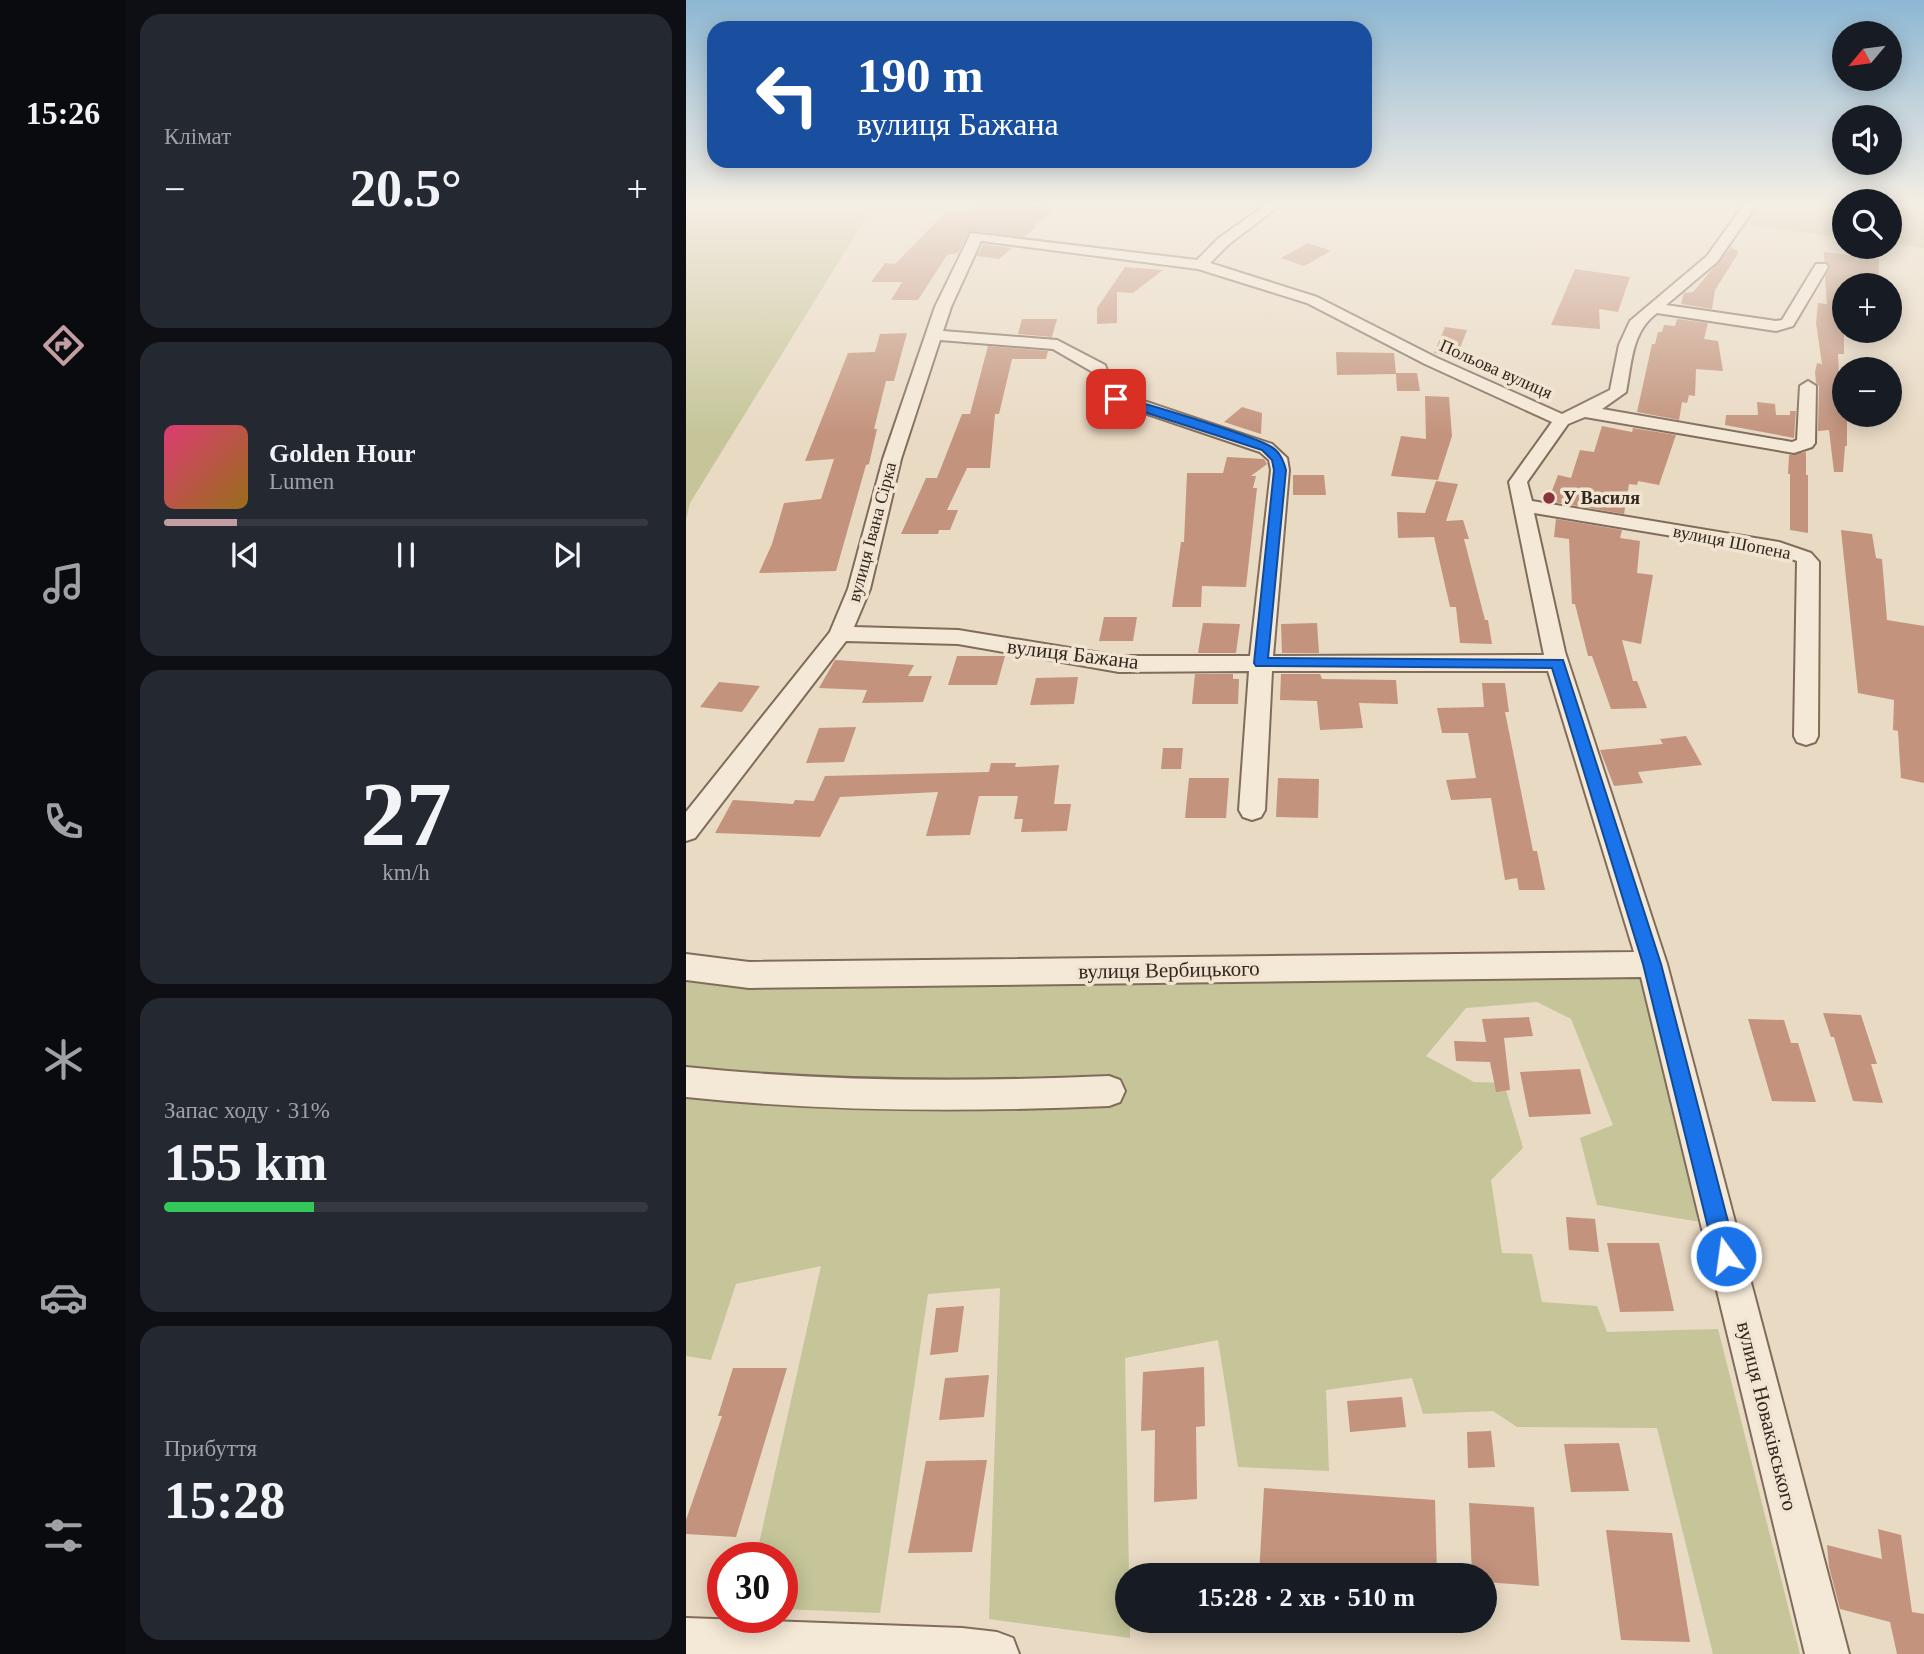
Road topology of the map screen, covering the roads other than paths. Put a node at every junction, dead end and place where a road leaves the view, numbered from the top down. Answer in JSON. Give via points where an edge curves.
{"nodes":[{"id":1,"x":957,"y":280,"type":"edge"},
{"id":2,"x":1249,"y":280,"type":"edge"},
{"id":3,"x":1687,"y":280,"type":"edge"},
{"id":4,"x":1813,"y":280,"type":"edge"},
{"id":5,"x":1654,"y":308,"type":"junction"},
{"id":6,"x":933,"y":335,"type":"junction"},
{"id":7,"x":1808,"y":386,"type":"dead end"},
{"id":8,"x":1573,"y":415,"type":"junction"},
{"id":9,"x":1523,"y":505,"type":"junction"},
{"id":10,"x":840,"y":634,"type":"junction"},
{"id":11,"x":1261,"y":663,"type":"junction"},
{"id":12,"x":1558,"y":663,"type":"junction"},
{"id":13,"x":1806,"y":736,"type":"dead end"},
{"id":14,"x":1252,"y":810,"type":"dead end"},
{"id":15,"x":686,"y":831,"type":"edge"},
{"id":16,"x":1652,"y":964,"type":"junction"},
{"id":17,"x":686,"y":967,"type":"edge"},
{"id":18,"x":686,"y":1082,"type":"edge"},
{"id":19,"x":1109,"y":1091,"type":"dead end"},
{"id":20,"x":686,"y":1640,"type":"edge"},
{"id":21,"x":973,"y":1652,"type":"edge"},
{"id":22,"x":1827,"y":1654,"type":"edge"}],
"edges":[{"from":1,"to":6,"type":"street","name":"вулиця Івана Сірка"},
{"from":2,"to":8,"type":"street","name":"Польова вулиця","via":[[1312,300],[1431,361]]},
{"from":3,"to":5,"type":"street"},
{"from":4,"to":5,"type":"street","via":[[1788,323],[1776,326]]},
{"from":5,"to":8,"type":"street","via":[[1629,331],[1618,392]]},
{"from":6,"to":10,"type":"street","name":"вулиця Івана Сірка","via":[[892,459],[859,589]]},
{"from":6,"to":11,"type":"street","via":[[1058,345],[1100,368],[1106,394],[1242,439],[1278,458]]},
{"from":7,"to":8,"type":"street","via":[[1806,443],[1794,448]]},
{"from":8,"to":9,"type":"street","name":"вулиця Новаківського","via":[[1518,482]]},
{"from":9,"to":12,"type":"street","name":"вулиця Новаківського"},
{"from":9,"to":13,"type":"street","name":"вулиця Шопена","via":[[1779,548],[1804,557],[1809,562]]},
{"from":10,"to":11,"type":"street","name":"вулиця Бажана","via":[[958,638],[1119,664]]},
{"from":10,"to":15,"type":"street","name":"вулиця Івана Сірка"},
{"from":11,"to":12,"type":"street","name":"вулиця Бажана"},
{"from":11,"to":14,"type":"street"},
{"from":12,"to":16,"type":"street","name":"вулиця Новаківського"},
{"from":16,"to":17,"type":"street","name":"вулиця Вербицького","via":[[763,975]]},
{"from":16,"to":22,"type":"street","name":"вулиця Новаківського"},
{"from":18,"to":19,"type":"street","via":[[866,1095]]},
{"from":20,"to":21,"type":"street"}]}
